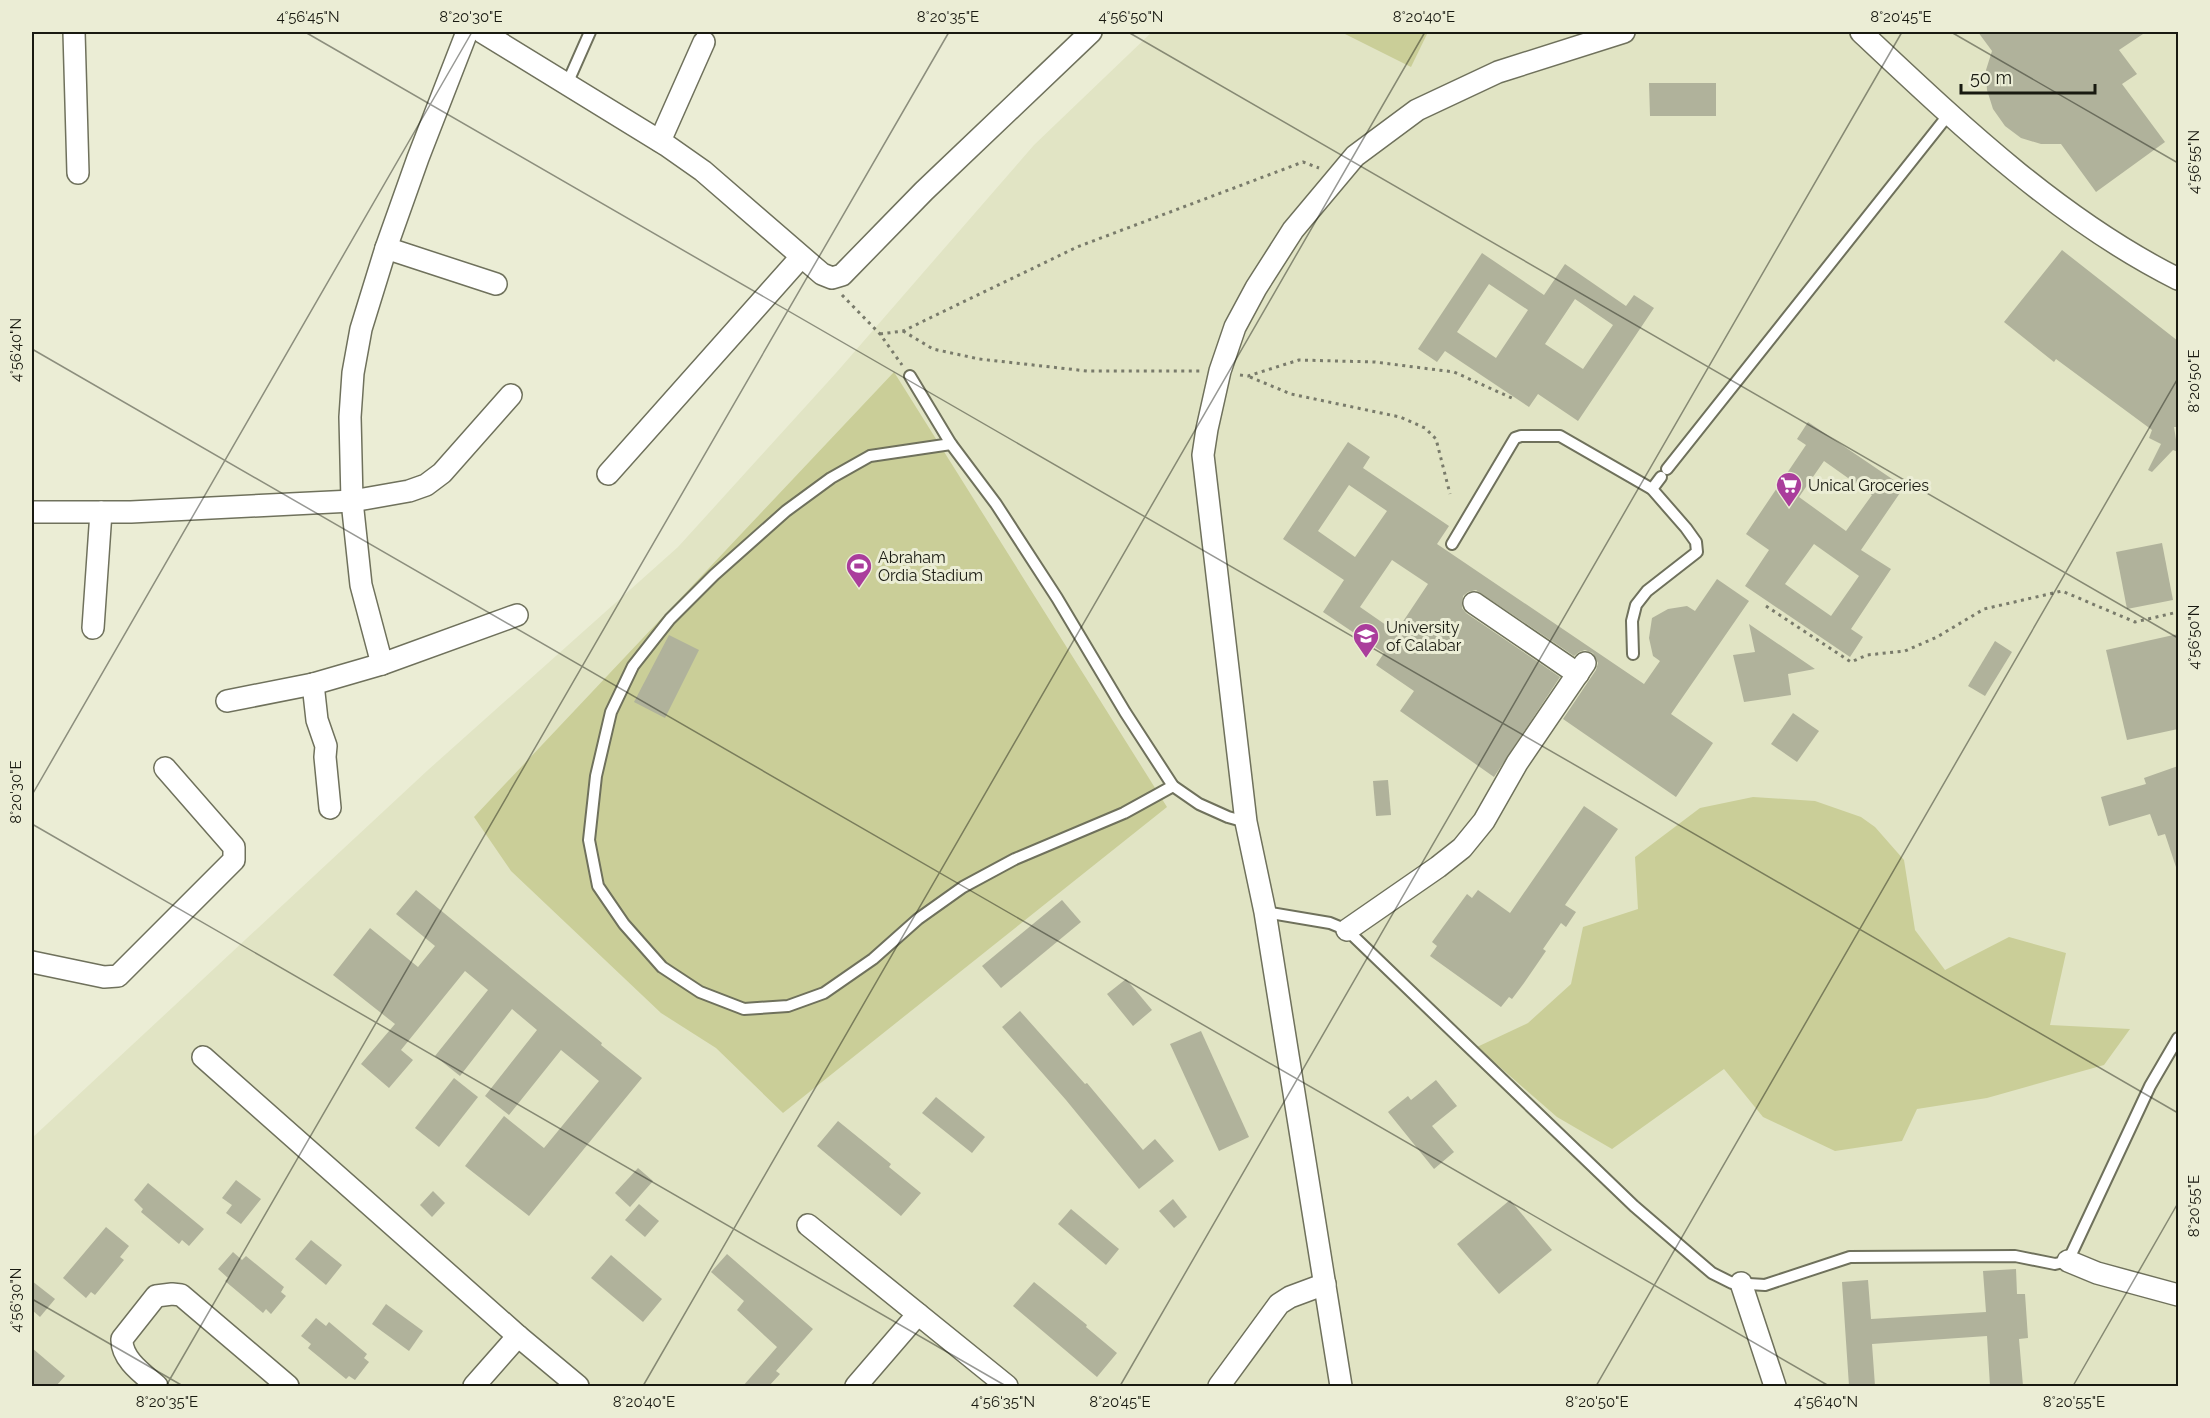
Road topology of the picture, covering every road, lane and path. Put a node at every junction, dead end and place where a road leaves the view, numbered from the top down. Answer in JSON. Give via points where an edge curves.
{"nodes":[{"id":1,"x":74,"y":32,"type":"edge"},
{"id":2,"x":467,"y":32,"type":"edge"},
{"id":3,"x":482,"y":32,"type":"edge"},
{"id":4,"x":590,"y":32,"type":"edge"},
{"id":5,"x":1091,"y":32,"type":"edge"},
{"id":6,"x":1624,"y":32,"type":"edge"},
{"id":7,"x":1861,"y":32,"type":"edge"},
{"id":8,"x":704,"y":42,"type":"dead end"},
{"id":9,"x":567,"y":84,"type":"junction"},
{"id":10,"x":1949,"y":114,"type":"junction"},
{"id":11,"x":660,"y":141,"type":"junction"},
{"id":12,"x":78,"y":173,"type":"dead end"},
{"id":13,"x":1336,"y":178,"type":"junction"},
{"id":14,"x":386,"y":249,"type":"junction"},
{"id":15,"x":801,"y":257,"type":"junction"},
{"id":16,"x":822,"y":274,"type":"junction"},
{"id":17,"x":2178,"y":279,"type":"edge"},
{"id":18,"x":496,"y":284,"type":"dead end"},
{"id":19,"x":880,"y":334,"type":"junction"},
{"id":20,"x":910,"y":376,"type":"joint"},
{"id":21,"x":1248,"y":376,"type":"dead end"},
{"id":22,"x":511,"y":395,"type":"dead end"},
{"id":23,"x":951,"y":444,"type":"junction"},
{"id":24,"x":608,"y":474,"type":"dead end"},
{"id":25,"x":1652,"y":489,"type":"junction"},
{"id":26,"x":1450,"y":494,"type":"dead end"},
{"id":27,"x":352,"y":501,"type":"junction"},
{"id":28,"x":32,"y":512,"type":"edge"},
{"id":29,"x":101,"y":512,"type":"junction"},
{"id":30,"x":1452,"y":544,"type":"dead end"},
{"id":31,"x":1474,"y":603,"type":"dead end"},
{"id":32,"x":1766,"y":606,"type":"dead end"},
{"id":33,"x":2178,"y":612,"type":"edge"},
{"id":34,"x":517,"y":615,"type":"dead end"},
{"id":35,"x":93,"y":628,"type":"dead end"},
{"id":36,"x":1633,"y":654,"type":"dead end"},
{"id":37,"x":382,"y":664,"type":"junction"},
{"id":38,"x":313,"y":684,"type":"junction"},
{"id":39,"x":227,"y":701,"type":"dead end"},
{"id":40,"x":165,"y":768,"type":"dead end"},
{"id":41,"x":1173,"y":786,"type":"junction"},
{"id":42,"x":330,"y":808,"type":"dead end"},
{"id":43,"x":1246,"y":822,"type":"junction"},
{"id":44,"x":1265,"y":912,"type":"junction"},
{"id":45,"x":1347,"y":930,"type":"junction"},
{"id":46,"x":32,"y":962,"type":"edge"},
{"id":47,"x":2178,"y":1038,"type":"edge"},
{"id":48,"x":203,"y":1057,"type":"dead end"},
{"id":49,"x":808,"y":1225,"type":"dead end"},
{"id":50,"x":2068,"y":1261,"type":"junction"},
{"id":51,"x":1741,"y":1283,"type":"junction"},
{"id":52,"x":1325,"y":1284,"type":"junction"},
{"id":53,"x":2178,"y":1295,"type":"edge"},
{"id":54,"x":918,"y":1314,"type":"junction"},
{"id":55,"x":518,"y":1336,"type":"junction"},
{"id":56,"x":157,"y":1386,"type":"edge"},
{"id":57,"x":288,"y":1386,"type":"edge"},
{"id":58,"x":474,"y":1386,"type":"edge"},
{"id":59,"x":578,"y":1386,"type":"edge"},
{"id":60,"x":856,"y":1386,"type":"edge"},
{"id":61,"x":1007,"y":1386,"type":"edge"},
{"id":62,"x":1219,"y":1386,"type":"edge"},
{"id":63,"x":1341,"y":1386,"type":"edge"},
{"id":64,"x":1775,"y":1386,"type":"edge"}],
"edges":[{"from":1,"to":12,"type":"street"},
{"from":2,"to":14,"type":"street"},
{"from":3,"to":9,"type":"street"},
{"from":4,"to":9,"type":"lane"},
{"from":5,"to":16,"type":"street","via":[[924,190],[842,275],[832,278]]},
{"from":6,"to":13,"type":"street","via":[[1498,72],[1417,110],[1355,156]]},
{"from":7,"to":10,"type":"street"},
{"from":8,"to":11,"type":"street"},
{"from":9,"to":11,"type":"street"},
{"from":10,"to":17,"type":"street","via":[[2047,196]]},
{"from":10,"to":25,"type":"lane"},
{"from":11,"to":15,"type":"street","via":[[703,171]]},
{"from":13,"to":19,"type":"path","via":[[1303,162],[1077,247],[903,331]]},
{"from":13,"to":43,"type":"street","via":[[1293,230],[1235,327],[1220,371],[1203,455]]},
{"from":14,"to":18,"type":"street"},
{"from":14,"to":27,"type":"street","via":[[356,349],[350,417]]},
{"from":15,"to":16,"type":"street"},
{"from":15,"to":24,"type":"street"},
{"from":16,"to":19,"type":"path"},
{"from":19,"to":20,"type":"path"},
{"from":20,"to":23,"type":"lane"},
{"from":21,"to":26,"type":"path","via":[[1291,394],[1400,417],[1425,428],[1436,439]]},
{"from":22,"to":27,"type":"street","via":[[442,473],[426,485]]},
{"from":23,"to":41,"type":"lane","via":[[996,504]]},
{"from":23,"to":41,"type":"lane","via":[[870,456],[831,478],[778,518],[670,619],[633,666],[611,712],[596,776],[589,840],[598,886],[624,924],[662,967],[700,992],[744,1010],[788,1006],[824,993],[963,887],[1015,859],[1124,813]]},
{"from":25,"to":30,"type":"lane","via":[[1560,436],[1521,436],[1515,438]]},
{"from":25,"to":36,"type":"lane","via":[[1686,528],[1696,542],[1697,552],[1636,604]]},
{"from":27,"to":29,"type":"street"},
{"from":27,"to":37,"type":"street","via":[[362,585]]},
{"from":28,"to":29,"type":"street"},
{"from":29,"to":35,"type":"street"},
{"from":31,"to":45,"type":"street","via":[[1581,669],[1517,763],[1484,821],[1462,848]]},
{"from":32,"to":33,"type":"path","via":[[1851,662],[1867,655],[1905,651],[1984,609],[2062,591],[2135,622]]},
{"from":34,"to":37,"type":"street"},
{"from":37,"to":38,"type":"street"},
{"from":38,"to":39,"type":"street"},
{"from":38,"to":42,"type":"street","via":[[317,720],[326,746]]},
{"from":40,"to":46,"type":"street","via":[[234,847],[234,860],[118,976],[104,977]]},
{"from":41,"to":43,"type":"lane","via":[[1199,804]]},
{"from":43,"to":44,"type":"street"},
{"from":44,"to":45,"type":"lane"},
{"from":44,"to":52,"type":"street"},
{"from":45,"to":51,"type":"lane","via":[[1634,1206],[1712,1273]]},
{"from":47,"to":50,"type":"lane","via":[[2150,1086]]},
{"from":48,"to":55,"type":"street"},
{"from":49,"to":54,"type":"street"},
{"from":50,"to":51,"type":"lane","via":[[2055,1264],[2015,1256],[1850,1257],[1765,1285]]},
{"from":50,"to":53,"type":"street"},
{"from":51,"to":64,"type":"street"},
{"from":52,"to":62,"type":"street","via":[[1279,1304]]},
{"from":52,"to":63,"type":"street"},
{"from":54,"to":60,"type":"street"},
{"from":54,"to":61,"type":"street"},
{"from":55,"to":58,"type":"street"},
{"from":55,"to":59,"type":"street"},
{"from":56,"to":57,"type":"street","via":[[133,1364],[122,1347],[122,1339],[156,1296],[172,1294],[181,1295]]}]}
